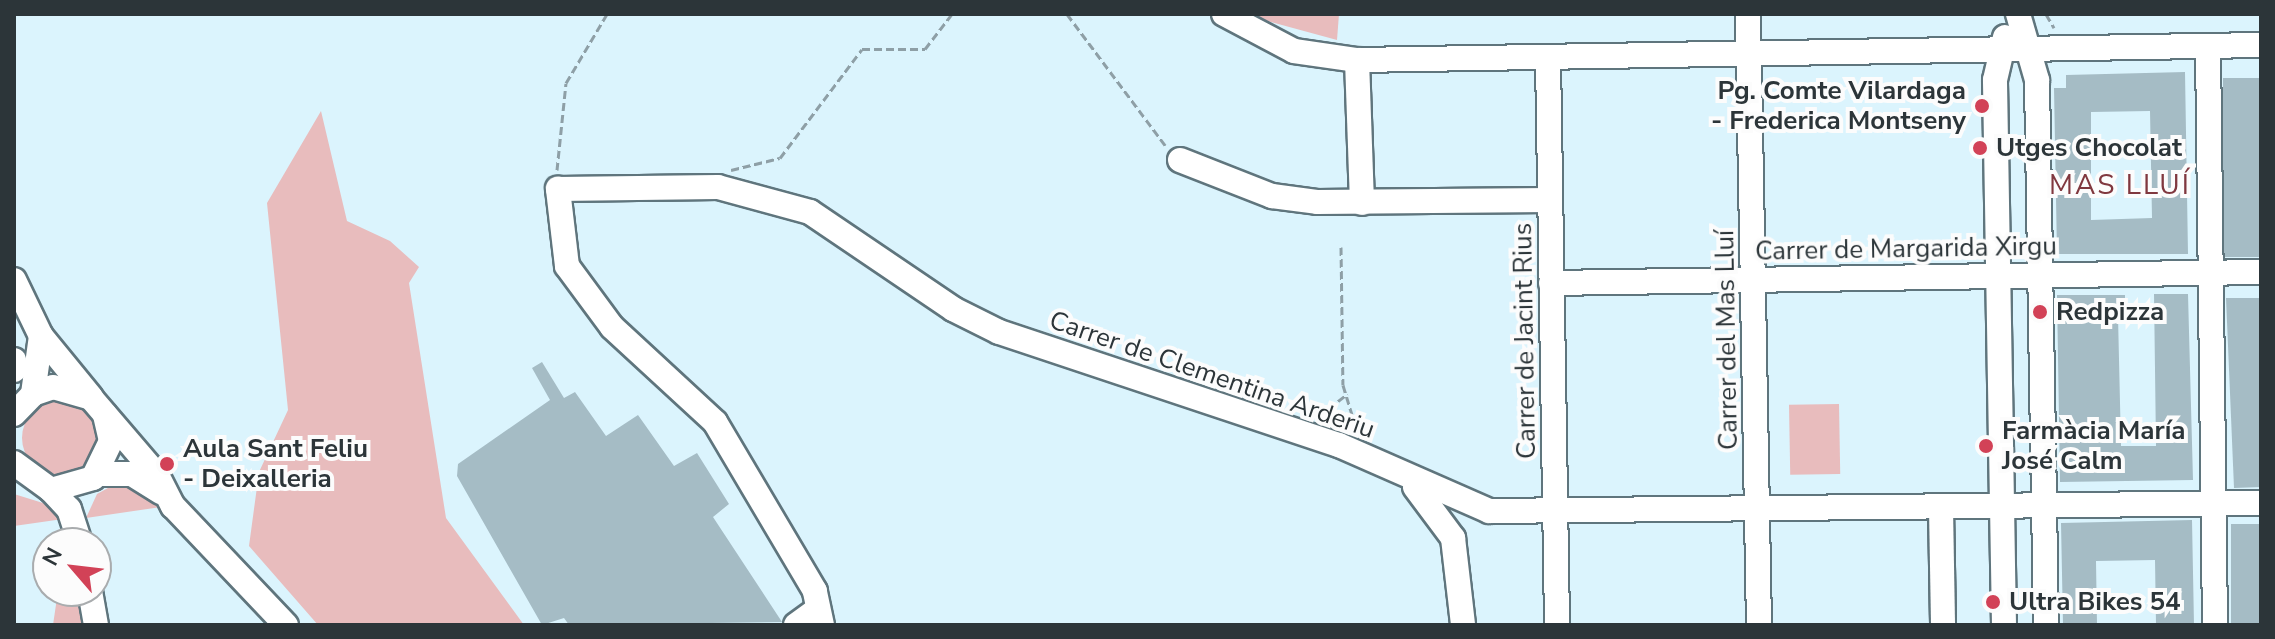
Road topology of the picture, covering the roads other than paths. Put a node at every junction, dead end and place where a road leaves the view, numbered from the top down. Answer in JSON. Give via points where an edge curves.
{"nodes":[{"id":1,"x":1224,"y":14,"type":"edge"},
{"id":2,"x":1748,"y":14,"type":"edge"},
{"id":3,"x":2011,"y":14,"type":"edge"},
{"id":4,"x":2018,"y":14,"type":"edge"},
{"id":5,"x":2261,"y":45,"type":"edge"},
{"id":6,"x":2208,"y":46,"type":"junction"},
{"id":7,"x":2002,"y":49,"type":"junction"},
{"id":8,"x":2028,"y":49,"type":"junction"},
{"id":9,"x":1750,"y":53,"type":"junction"},
{"id":10,"x":1548,"y":57,"type":"junction"},
{"id":11,"x":1357,"y":60,"type":"junction"},
{"id":12,"x":1180,"y":160,"type":"road end"},
{"id":13,"x":1550,"y":200,"type":"junction"},
{"id":14,"x":1362,"y":203,"type":"junction"},
{"id":15,"x":2261,"y":272,"type":"edge"},
{"id":16,"x":2210,"y":273,"type":"junction"},
{"id":17,"x":2040,"y":275,"type":"junction"},
{"id":18,"x":1998,"y":276,"type":"junction"},
{"id":19,"x":1754,"y":279,"type":"junction"},
{"id":20,"x":14,"y":280,"type":"edge"},
{"id":21,"x":1551,"y":283,"type":"junction"},
{"id":22,"x":41,"y":336,"type":"junction"},
{"id":23,"x":14,"y":360,"type":"edge"},
{"id":24,"x":14,"y":370,"type":"edge"},
{"id":25,"x":21,"y":402,"type":"edge"},
{"id":26,"x":98,"y":405,"type":"junction"},
{"id":27,"x":14,"y":463,"type":"edge"},
{"id":28,"x":95,"y":476,"type":"junction"},
{"id":29,"x":1405,"y":476,"type":"junction"},
{"id":30,"x":33,"y":487,"type":"edge"},
{"id":31,"x":166,"y":496,"type":"junction"},
{"id":32,"x":2211,"y":503,"type":"junction"},
{"id":33,"x":2261,"y":503,"type":"edge"},
{"id":34,"x":2044,"y":506,"type":"junction"},
{"id":35,"x":2002,"y":507,"type":"junction"},
{"id":36,"x":1941,"y":508,"type":"junction"},
{"id":37,"x":1757,"y":511,"type":"junction"},
{"id":38,"x":1555,"y":514,"type":"junction"},
{"id":39,"x":70,"y":527,"type":"edge"},
{"id":40,"x":81,"y":527,"type":"edge"},
{"id":41,"x":819,"y":618,"type":"edge"},
{"id":42,"x":286,"y":625,"type":"edge"},
{"id":43,"x":796,"y":625,"type":"edge"},
{"id":44,"x":1463,"y":625,"type":"edge"},
{"id":45,"x":1557,"y":625,"type":"edge"},
{"id":46,"x":1759,"y":625,"type":"edge"},
{"id":47,"x":1943,"y":625,"type":"edge"},
{"id":48,"x":2004,"y":625,"type":"edge"},
{"id":49,"x":2046,"y":625,"type":"edge"},
{"id":50,"x":2215,"y":625,"type":"edge"}],
"edges":[{"from":1,"to":11,"type":"street","via":[[1294,51]]},
{"from":2,"to":9,"type":"street","name":"Carrer del Mas Lluí"},
{"from":3,"to":7,"type":"street"},
{"from":4,"to":8,"type":"street"},
{"from":5,"to":6,"type":"street"},
{"from":6,"to":8,"type":"street"},
{"from":6,"to":16,"type":"street"},
{"from":7,"to":8,"type":"street"},
{"from":7,"to":9,"type":"street"},
{"from":7,"to":18,"type":"street","via":[[1995,80]]},
{"from":8,"to":17,"type":"street","via":[[2037,80]]},
{"from":9,"to":10,"type":"street"},
{"from":9,"to":19,"type":"street","name":"Carrer del Mas Lluí"},
{"from":10,"to":11,"type":"street"},
{"from":10,"to":13,"type":"street","name":"Carrer de Jacint Rius"},
{"from":11,"to":14,"type":"street"},
{"from":12,"to":14,"type":"street","via":[[1272,196]]},
{"from":13,"to":14,"type":"street"},
{"from":13,"to":21,"type":"street","name":"Carrer de Jacint Rius"},
{"from":15,"to":16,"type":"street","name":"Carrer de Margarida Xirgu"},
{"from":16,"to":17,"type":"street","name":"Carrer de Margarida Xirgu"},
{"from":16,"to":32,"type":"street"},
{"from":17,"to":18,"type":"street","name":"Carrer de Margarida Xirgu"},
{"from":17,"to":34,"type":"street"},
{"from":18,"to":19,"type":"street","name":"Carrer de Margarida Xirgu"},
{"from":18,"to":35,"type":"street"},
{"from":19,"to":21,"type":"street","name":"Carrer de Margarida Xirgu"},
{"from":19,"to":37,"type":"street","name":"Carrer del Mas Lluí"},
{"from":20,"to":22,"type":"street"},
{"from":21,"to":38,"type":"street","name":"Carrer de Jacint Rius"},
{"from":22,"to":25,"type":"street"},
{"from":22,"to":26,"type":"street"},
{"from":23,"to":24,"type":"street"},
{"from":25,"to":26,"type":"street","via":[[67,387]]},
{"from":26,"to":28,"type":"street","via":[[111,441]]},
{"from":26,"to":31,"type":"street"},
{"from":27,"to":30,"type":"street"},
{"from":28,"to":30,"type":"street"},
{"from":28,"to":31,"type":"street","via":[[132,474]]},
{"from":28,"to":40,"type":"street"},
{"from":29,"to":38,"type":"street","name":"Carrer de Clementina Arderiu","via":[[1489,511]]},
{"from":29,"to":41,"type":"street","name":"Carrer de Clementina Arderiu","via":[[1310,435],[999,332],[953,309],[810,212],[718,187],[558,189],[567,266],[586,297],[715,422],[815,591]]},
{"from":29,"to":44,"type":"street","via":[[1453,538]]},
{"from":30,"to":39,"type":"street"},
{"from":31,"to":42,"type":"street"},
{"from":32,"to":33,"type":"street","name":"Carrer de Clementina Arderiu"},
{"from":32,"to":34,"type":"street","name":"Carrer de Clementina Arderiu"},
{"from":32,"to":50,"type":"street"},
{"from":34,"to":35,"type":"street","name":"Carrer de Clementina Arderiu"},
{"from":34,"to":49,"type":"street"},
{"from":35,"to":36,"type":"street","name":"Carrer de Clementina Arderiu"},
{"from":35,"to":48,"type":"street"},
{"from":36,"to":37,"type":"street","name":"Carrer de Clementina Arderiu"},
{"from":36,"to":47,"type":"street"},
{"from":37,"to":38,"type":"street","name":"Carrer de Clementina Arderiu"},
{"from":37,"to":46,"type":"street","name":"Carrer del Mas Lluí"},
{"from":38,"to":45,"type":"street","name":"Carrer de Jacint Rius"},
{"from":41,"to":43,"type":"street"}]}
